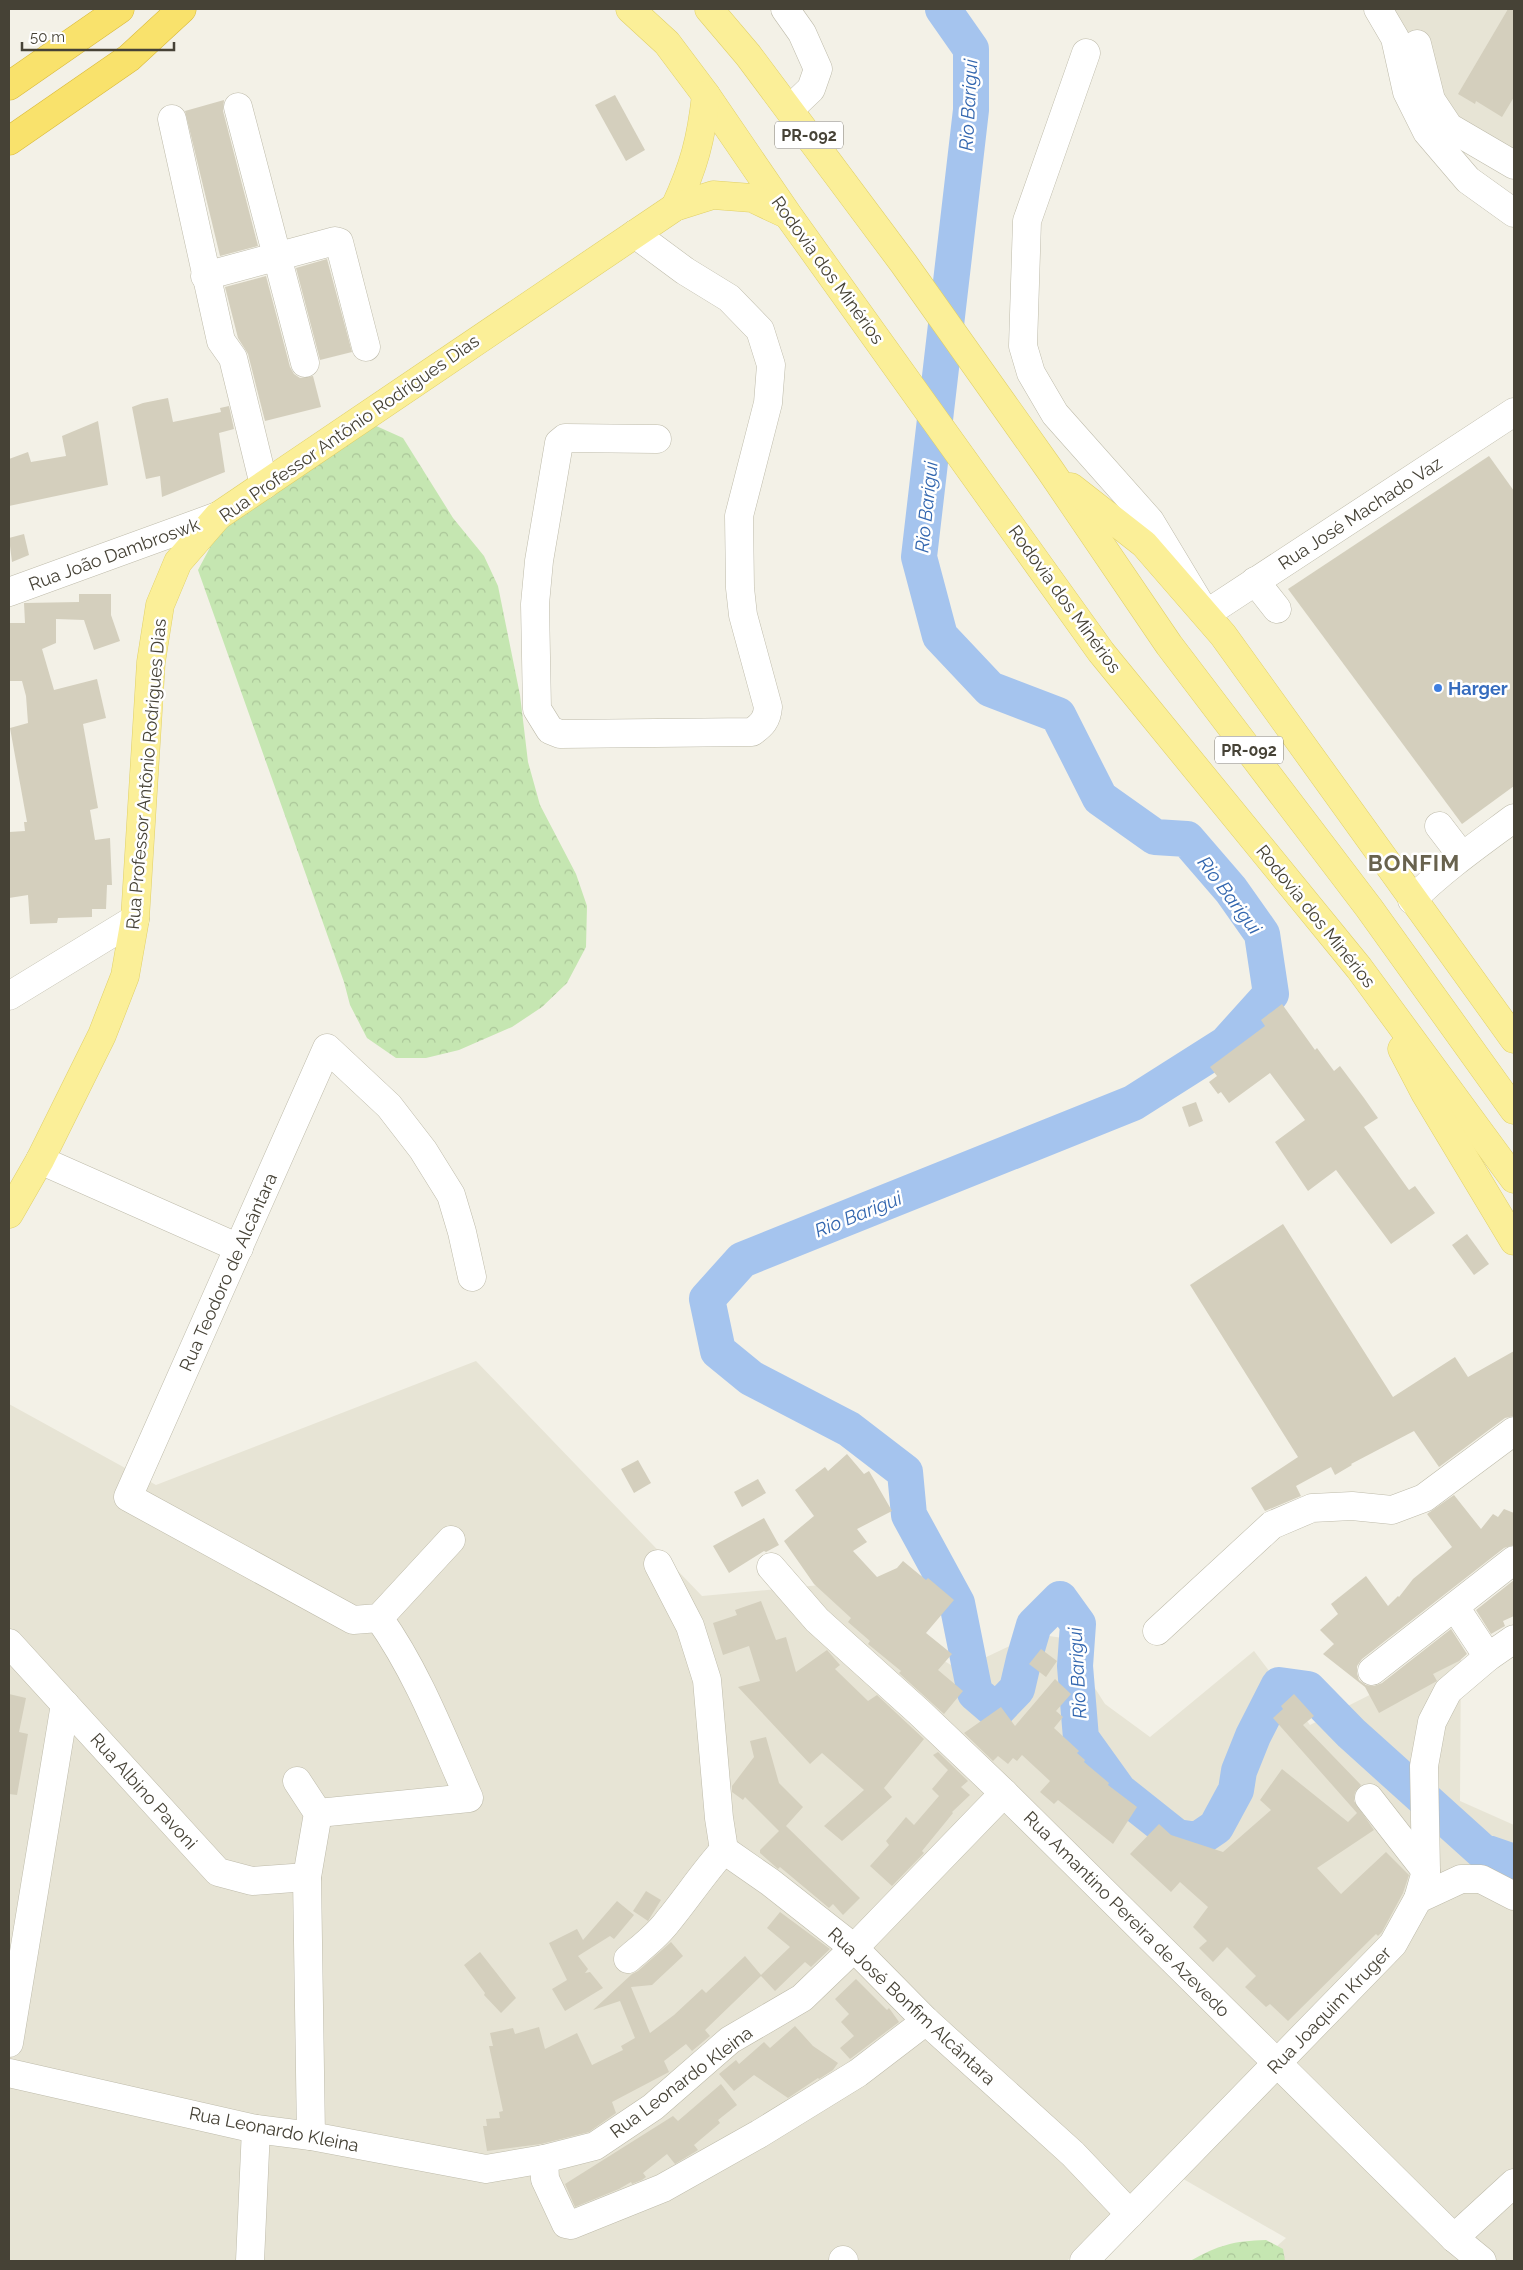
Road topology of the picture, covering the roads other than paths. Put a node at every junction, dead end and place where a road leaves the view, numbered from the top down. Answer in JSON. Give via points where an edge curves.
{"nodes":[{"id":1,"x":120,"y":9,"type":"edge"},
{"id":2,"x":182,"y":9,"type":"edge"},
{"id":3,"x":630,"y":9,"type":"edge"},
{"id":4,"x":709,"y":9,"type":"edge"},
{"id":5,"x":784,"y":9,"type":"edge"},
{"id":6,"x":1378,"y":9,"type":"edge"},
{"id":7,"x":1418,"y":44,"type":"dead end"},
{"id":8,"x":1086,"y":53,"type":"dead end"},
{"id":9,"x":9,"y":86,"type":"edge"},
{"id":10,"x":706,"y":95,"type":"junction"},
{"id":11,"x":238,"y":107,"type":"dead end"},
{"id":12,"x":790,"y":109,"type":"junction"},
{"id":13,"x":172,"y":119,"type":"dead end"},
{"id":14,"x":9,"y":141,"type":"edge"},
{"id":15,"x":1514,"y":165,"type":"edge"},
{"id":16,"x":675,"y":208,"type":"junction"},
{"id":17,"x":1514,"y":213,"type":"edge"},
{"id":18,"x":788,"y":215,"type":"junction"},
{"id":19,"x":635,"y":234,"type":"junction"},
{"id":20,"x":278,"y":256,"type":"junction"},
{"id":21,"x":205,"y":276,"type":"junction"},
{"id":22,"x":366,"y":347,"type":"dead end"},
{"id":23,"x":305,"y":363,"type":"dead end"},
{"id":24,"x":1514,"y":412,"type":"edge"},
{"id":25,"x":657,"y":439,"type":"dead end"},
{"id":26,"x":1050,"y":470,"type":"junction"},
{"id":27,"x":255,"y":491,"type":"junction"},
{"id":28,"x":218,"y":516,"type":"junction"},
{"id":29,"x":1255,"y":580,"type":"junction"},
{"id":30,"x":9,"y":592,"type":"edge"},
{"id":31,"x":1277,"y":609,"type":"dead end"},
{"id":32,"x":1206,"y":614,"type":"junction"},
{"id":33,"x":1514,"y":818,"type":"edge"},
{"id":34,"x":1439,"y":826,"type":"dead end"},
{"id":35,"x":1462,"y":856,"type":"junction"},
{"id":36,"x":1412,"y":900,"type":"junction"},
{"id":37,"x":135,"y":919,"type":"junction"},
{"id":38,"x":1359,"y":968,"type":"junction"},
{"id":39,"x":9,"y":996,"type":"edge"},
{"id":40,"x":1514,"y":1039,"type":"edge"},
{"id":41,"x":1514,"y":1110,"type":"edge"},
{"id":42,"x":40,"y":1160,"type":"junction"},
{"id":43,"x":1514,"y":1179,"type":"edge"},
{"id":44,"x":9,"y":1214,"type":"edge"},
{"id":45,"x":1514,"y":1241,"type":"edge"},
{"id":46,"x":239,"y":1248,"type":"junction"},
{"id":47,"x":472,"y":1277,"type":"dead end"},
{"id":48,"x":1514,"y":1431,"type":"edge"},
{"id":49,"x":451,"y":1540,"type":"dead end"},
{"id":50,"x":1514,"y":1560,"type":"edge"},
{"id":51,"x":658,"y":1564,"type":"dead end"},
{"id":52,"x":771,"y":1568,"type":"dead end"},
{"id":53,"x":1455,"y":1607,"type":"junction"},
{"id":54,"x":379,"y":1618,"type":"junction"},
{"id":55,"x":1157,"y":1631,"type":"dead end"},
{"id":56,"x":1514,"y":1639,"type":"edge"},
{"id":57,"x":9,"y":1643,"type":"edge"},
{"id":58,"x":1488,"y":1657,"type":"junction"},
{"id":59,"x":1372,"y":1671,"type":"dead end"},
{"id":60,"x":64,"y":1704,"type":"junction"},
{"id":61,"x":297,"y":1781,"type":"dead end"},
{"id":62,"x":1004,"y":1792,"type":"junction"},
{"id":63,"x":1370,"y":1798,"type":"dead end"},
{"id":64,"x":318,"y":1813,"type":"junction"},
{"id":65,"x":724,"y":1850,"type":"junction"},
{"id":66,"x":1426,"y":1871,"type":"junction"},
{"id":67,"x":307,"y":1877,"type":"junction"},
{"id":68,"x":1514,"y":1896,"type":"edge"},
{"id":69,"x":1418,"y":1899,"type":"junction"},
{"id":70,"x":854,"y":1948,"type":"junction"},
{"id":71,"x":628,"y":1959,"type":"dead end"},
{"id":72,"x":926,"y":2021,"type":"junction"},
{"id":73,"x":9,"y":2043,"type":"edge"},
{"id":74,"x":1278,"y":2063,"type":"junction"},
{"id":75,"x":9,"y":2073,"type":"edge"},
{"id":76,"x":256,"y":2129,"type":"junction"},
{"id":77,"x":311,"y":2136,"type":"junction"},
{"id":78,"x":544,"y":2159,"type":"junction"},
{"id":79,"x":1514,"y":2182,"type":"edge"},
{"id":80,"x":1130,"y":2214,"type":"junction"},
{"id":81,"x":1454,"y":2238,"type":"junction"},
{"id":82,"x":250,"y":2261,"type":"edge"},
{"id":83,"x":1084,"y":2261,"type":"edge"},
{"id":84,"x":1482,"y":2261,"type":"edge"}],
"edges":[{"from":1,"to":9,"type":"highway"},
{"from":2,"to":14,"type":"highway","via":[[129,58]]},
{"from":3,"to":10,"type":"main road","name":"Rodovia dos Minérios","number":"PR-092","via":[[667,42]]},
{"from":4,"to":12,"type":"main road","number":"PR-092"},
{"from":5,"to":12,"type":"street","via":[[802,33],[818,69],[811,89]]},
{"from":6,"to":17,"type":"street","via":[[1395,38],[1407,92],[1427,132],[1468,180]]},
{"from":7,"to":15,"type":"street","via":[[1431,100],[1449,127]]},
{"from":8,"to":32,"type":"street","via":[[1027,221],[1023,346],[1031,373],[1055,414],[1150,521]]},
{"from":10,"to":16,"type":"main road","via":[[692,171]]},
{"from":10,"to":18,"type":"main road","name":"Rodovia dos Minérios","number":"PR-092"},
{"from":11,"to":20,"type":"street"},
{"from":12,"to":26,"type":"main road","number":"PR-092"},
{"from":13,"to":21,"type":"street"},
{"from":16,"to":18,"type":"main road","name":"Rua Professor Antônio Rodrigues Dias","via":[[713,195],[752,198]]},
{"from":16,"to":19,"type":"main road","name":"Rua Professor Antônio Rodrigues Dias"},
{"from":18,"to":38,"type":"main road","name":"Rodovia dos Minérios","number":"PR-092","via":[[1101,652]]},
{"from":19,"to":25,"type":"street","via":[[729,298],[760,330],[771,365],[768,403],[739,516],[743,614],[768,707],[767,717],[752,732],[560,734],[550,730],[537,709],[535,604],[559,443],[565,438]]},
{"from":19,"to":27,"type":"main road","name":"Rua Professor Antônio Rodrigues Dias"},
{"from":20,"to":21,"type":"street"},
{"from":20,"to":22,"type":"street","via":[[339,242]]},
{"from":20,"to":23,"type":"street"},
{"from":21,"to":27,"type":"street","via":[[221,341],[218,362]]},
{"from":24,"to":29,"type":"street","name":"Rua José Machado Vaz"},
{"from":26,"to":32,"type":"main road","via":[[1144,544]]},
{"from":26,"to":41,"type":"main road","number":"PR-092","via":[[1169,645],[1369,908]]},
{"from":27,"to":28,"type":"main road","name":"Rua Professor Antônio Rodrigues Dias"},
{"from":28,"to":30,"type":"street","name":"Rua João Dambroswk"},
{"from":28,"to":37,"type":"main road","name":"Rua Professor Antônio Rodrigues Dias","via":[[178,562],[160,605],[151,662]]},
{"from":29,"to":31,"type":"street"},
{"from":29,"to":32,"type":"street","name":"Rua José Machado Vaz"},
{"from":32,"to":36,"type":"main road"},
{"from":33,"to":35,"type":"street"},
{"from":34,"to":35,"type":"street"},
{"from":35,"to":36,"type":"street"},
{"from":36,"to":40,"type":"main road"},
{"from":37,"to":39,"type":"street"},
{"from":37,"to":42,"type":"main road","name":"Rua Professor Antônio Rodrigues Dias","via":[[125,976],[102,1035]]},
{"from":38,"to":43,"type":"main road","name":"Rodovia dos Minérios","number":"PR-092"},
{"from":38,"to":45,"type":"main road","via":[[1425,1092]]},
{"from":42,"to":44,"type":"main road","name":"Rua Professor Antônio Rodrigues Dias"},
{"from":42,"to":46,"type":"street"},
{"from":46,"to":47,"type":"street","name":"Rua Teodoro de Alcântara","via":[[327,1048],[389,1106],[423,1150],[451,1195]]},
{"from":46,"to":54,"type":"street","name":"Rua Teodoro de Alcântara","via":[[128,1496],[353,1620]]},
{"from":48,"to":55,"type":"street","via":[[1424,1498],[1392,1510],[1352,1506],[1312,1508],[1272,1525]]},
{"from":49,"to":54,"type":"street"},
{"from":50,"to":53,"type":"street"},
{"from":51,"to":65,"type":"street","via":[[690,1626],[707,1680]]},
{"from":52,"to":62,"type":"street","name":"Rua Amantino Pereira de Azevedo","via":[[816,1620]]},
{"from":53,"to":58,"type":"street"},
{"from":53,"to":59,"type":"street"},
{"from":54,"to":64,"type":"street","via":[[414,1677],[469,1798]]},
{"from":56,"to":58,"type":"street","name":"Rua Joaquim Kruger"},
{"from":57,"to":60,"type":"street","name":"Rua Albino Pavoni"},
{"from":58,"to":66,"type":"street","name":"Rua Joaquim Kruger","via":[[1448,1691],[1432,1722],[1424,1766]]},
{"from":60,"to":67,"type":"street","name":"Rua Albino Pavoni","via":[[218,1872],[252,1882]]},
{"from":60,"to":73,"type":"street"},
{"from":61,"to":64,"type":"street"},
{"from":62,"to":70,"type":"street","name":"Rua Leonardo Kleina"},
{"from":62,"to":74,"type":"street","name":"Rua Amantino Pereira de Azevedo"},
{"from":63,"to":66,"type":"street"},
{"from":64,"to":67,"type":"street"},
{"from":65,"to":70,"type":"street","name":"Rua José Bonfim Alcântara"},
{"from":65,"to":71,"type":"street","via":[[668,1922]]},
{"from":66,"to":69,"type":"street","name":"Rua Joaquim Kruger"},
{"from":67,"to":77,"type":"street"},
{"from":68,"to":69,"type":"street","via":[[1481,1879],[1461,1879]]},
{"from":69,"to":74,"type":"street","name":"Rua Joaquim Kruger","via":[[1393,1944]]},
{"from":70,"to":72,"type":"street","name":"Rua José Bonfim Alcântara"},
{"from":70,"to":78,"type":"street","name":"Rua Leonardo Kleina","via":[[802,1998],[730,2040],[653,2107],[594,2146]]},
{"from":72,"to":78,"type":"street","via":[[858,2072],[759,2134],[663,2188],[571,2225],[566,2224],[545,2178]]},
{"from":72,"to":80,"type":"street","name":"Rua José Bonfim Alcântara","via":[[1072,2154]]},
{"from":74,"to":80,"type":"street","name":"Rua Joaquim Kruger"},
{"from":74,"to":81,"type":"street","name":"Rua Amantino Pereira de Azevedo"},
{"from":75,"to":76,"type":"street","name":"Rua Leonardo Kleina"},
{"from":76,"to":77,"type":"street","name":"Rua Leonardo Kleina"},
{"from":76,"to":82,"type":"street"},
{"from":77,"to":78,"type":"street","name":"Rua Leonardo Kleina","via":[[486,2169]]},
{"from":79,"to":81,"type":"street"},
{"from":80,"to":83,"type":"street","name":"Rua Joaquim Kruger"},
{"from":81,"to":84,"type":"street","name":"Rua Amantino Pereira de Azevedo"}]}
